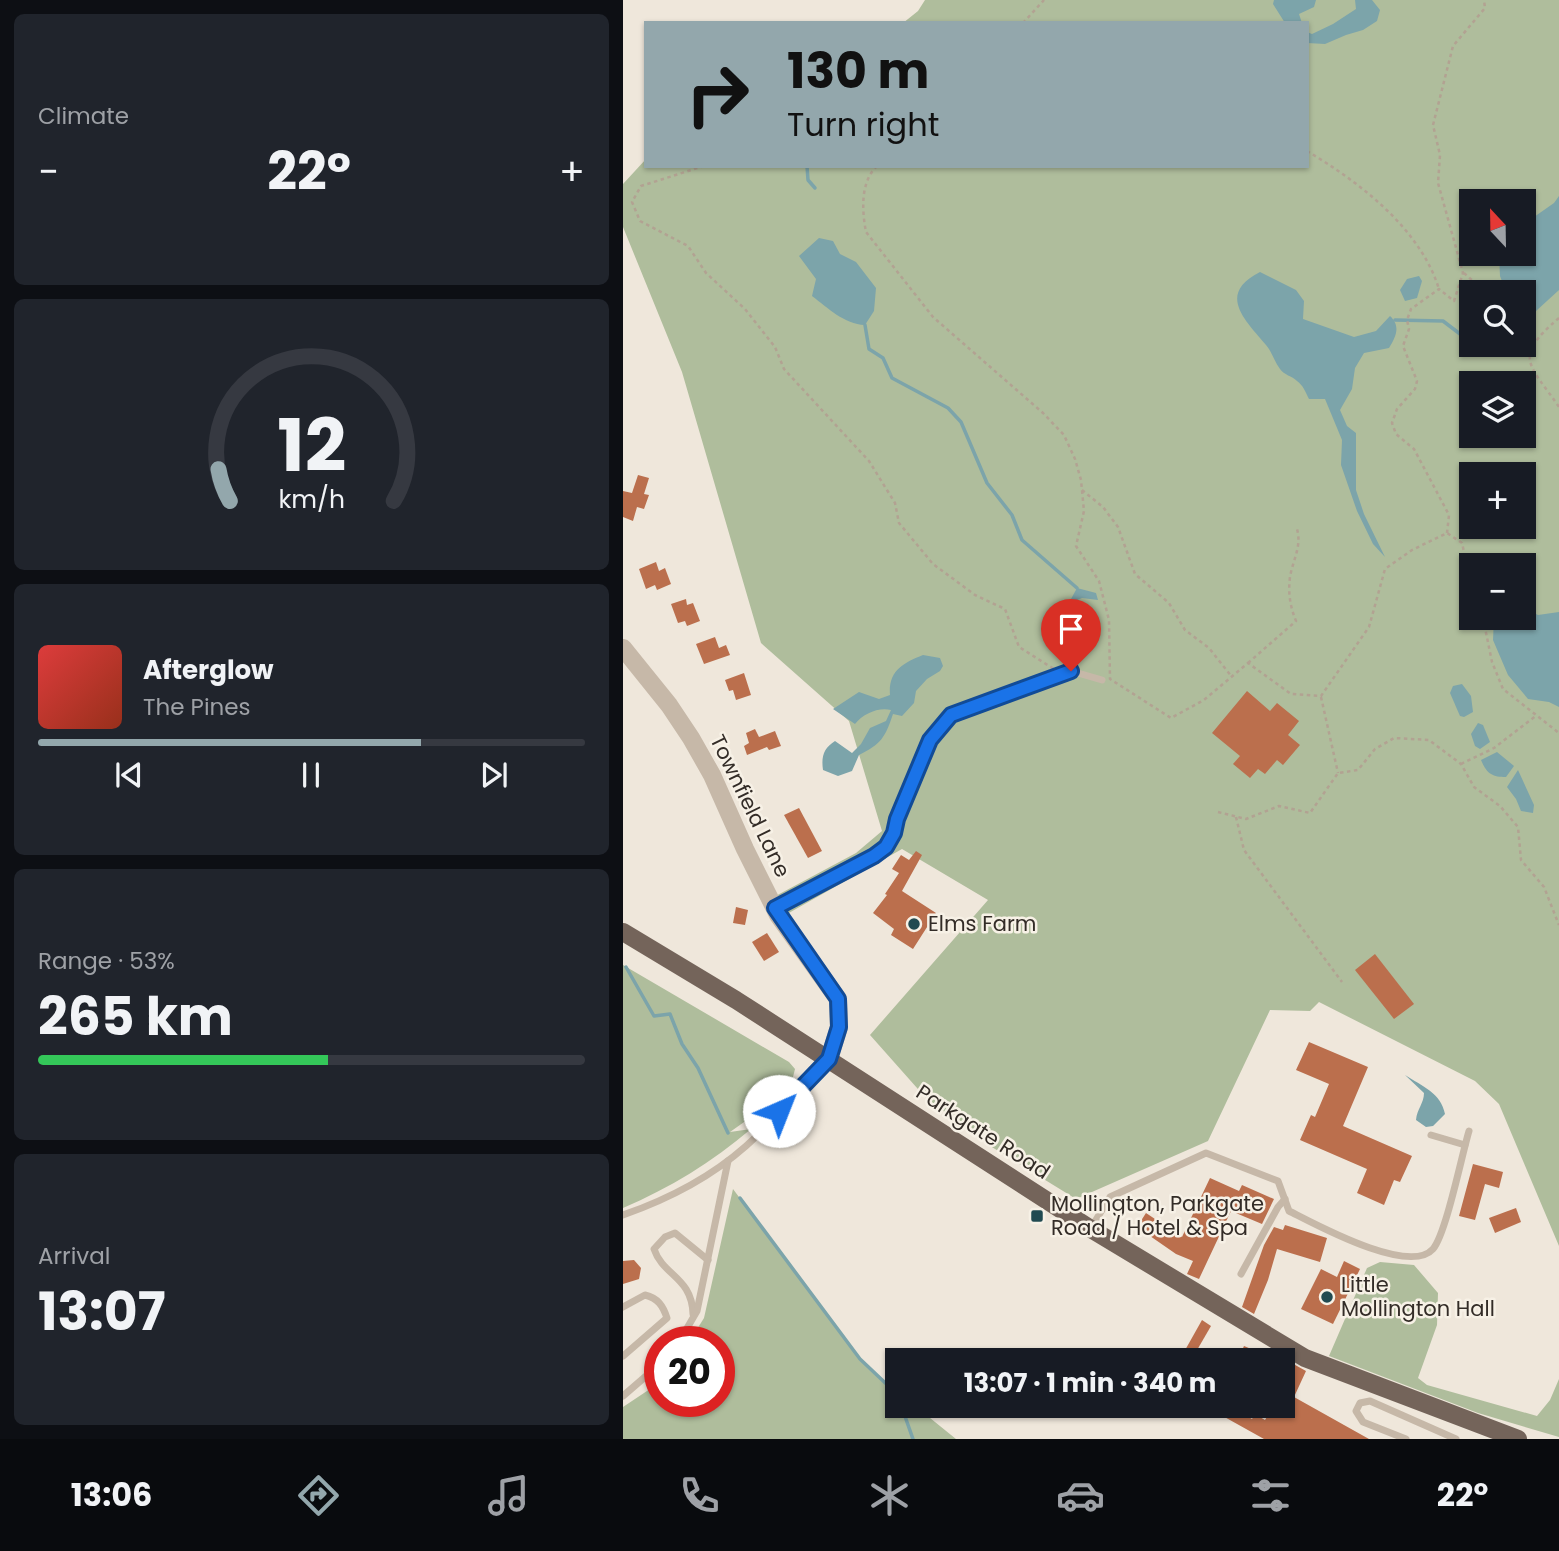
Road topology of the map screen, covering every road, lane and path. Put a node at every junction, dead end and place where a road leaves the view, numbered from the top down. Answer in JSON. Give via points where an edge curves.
{"nodes":[{"id":1,"x":1044,"y":0,"type":"edge"},
{"id":2,"x":1484,"y":0,"type":"edge"},
{"id":3,"x":1025,"y":21,"type":"edge"},
{"id":4,"x":1309,"y":152,"type":"edge"},
{"id":5,"x":698,"y":168,"type":"edge"},
{"id":6,"x":873,"y":170,"type":"edge"},
{"id":7,"x":1463,"y":273,"type":"junction"},
{"id":8,"x":1471,"y":280,"type":"edge"},
{"id":9,"x":1439,"y":289,"type":"junction"},
{"id":10,"x":1559,"y":318,"type":"edge"},
{"id":11,"x":1536,"y":340,"type":"edge"},
{"id":12,"x":1529,"y":357,"type":"edge"},
{"id":13,"x":1559,"y":407,"type":"edge"},
{"id":14,"x":1082,"y":490,"type":"junction"},
{"id":15,"x":1296,"y":526,"type":"dead end"},
{"id":16,"x":1447,"y":533,"type":"junction"},
{"id":17,"x":1464,"y":553,"type":"edge"},
{"id":18,"x":1485,"y":630,"type":"edge"},
{"id":19,"x":623,"y":648,"type":"edge"},
{"id":20,"x":1248,"y":663,"type":"junction"},
{"id":21,"x":1057,"y":676,"type":"junction"},
{"id":22,"x":1232,"y":677,"type":"junction"},
{"id":23,"x":1102,"y":680,"type":"dead end"},
{"id":24,"x":1321,"y":696,"type":"junction"},
{"id":25,"x":1537,"y":715,"type":"junction"},
{"id":26,"x":1559,"y":733,"type":"edge"},
{"id":27,"x":1461,"y":764,"type":"junction"},
{"id":28,"x":1338,"y":773,"type":"junction"},
{"id":29,"x":1218,"y":812,"type":"dead end"},
{"id":30,"x":1236,"y":817,"type":"junction"},
{"id":31,"x":775,"y":908,"type":"junction"},
{"id":32,"x":1559,"y":925,"type":"edge"},
{"id":33,"x":623,"y":932,"type":"edge"},
{"id":34,"x":1342,"y":982,"type":"dead end"},
{"id":35,"x":829,"y":1059,"type":"junction"},
{"id":36,"x":1469,"y":1131,"type":"dead end"},
{"id":37,"x":1431,"y":1135,"type":"dead end"},
{"id":38,"x":1465,"y":1145,"type":"junction"},
{"id":39,"x":729,"y":1160,"type":"junction"},
{"id":40,"x":1285,"y":1199,"type":"junction"},
{"id":41,"x":623,"y":1215,"type":"edge"},
{"id":42,"x":1091,"y":1229,"type":"junction"},
{"id":43,"x":708,"y":1260,"type":"junction"},
{"id":44,"x":1241,"y":1274,"type":"dead end"},
{"id":45,"x":623,"y":1307,"type":"edge"},
{"id":46,"x":693,"y":1318,"type":"junction"},
{"id":47,"x":688,"y":1326,"type":"edge"},
{"id":48,"x":623,"y":1356,"type":"edge"},
{"id":49,"x":644,"y":1378,"type":"edge"},
{"id":50,"x":623,"y":1396,"type":"edge"},
{"id":51,"x":1406,"y":1439,"type":"edge"},
{"id":52,"x":1456,"y":1439,"type":"edge"},
{"id":53,"x":1518,"y":1439,"type":"edge"}],
"edges":[{"from":1,"to":3,"type":"path"},
{"from":2,"to":7,"type":"path","via":[[1485,8],[1453,46],[1433,125],[1440,155],[1438,183]]},
{"from":4,"to":9,"type":"path","via":[[1338,169],[1399,220]]},
{"from":5,"to":21,"type":"path","via":[[641,186],[632,202],[640,220],[688,246],[706,273],[768,337],[784,369],[869,461],[895,503],[899,523],[933,565],[975,595],[1005,609],[1019,647],[1053,668]]},
{"from":6,"to":14,"type":"path","via":[[866,186],[866,232],[933,317],[1064,435]]},
{"from":7,"to":8,"type":"path"},
{"from":7,"to":9,"type":"path","via":[[1454,301]]},
{"from":9,"to":16,"type":"path","via":[[1411,309],[1407,320],[1403,345],[1417,381],[1392,423],[1414,449],[1448,515]]},
{"from":10,"to":11,"type":"path"},
{"from":12,"to":13,"type":"path"},
{"from":14,"to":22,"type":"path","via":[[1118,527],[1135,574],[1169,603],[1185,630],[1209,648]]},
{"from":14,"to":22,"type":"path","via":[[1084,510],[1076,546],[1099,581],[1109,620],[1110,679],[1171,718]]},
{"from":15,"to":20,"type":"path","via":[[1298,552],[1290,576],[1289,604],[1296,621]]},
{"from":16,"to":17,"type":"path","via":[[1462,543]]},
{"from":16,"to":24,"type":"path","via":[[1385,569],[1369,627]]},
{"from":18,"to":25,"type":"path","via":[[1503,688]]},
{"from":19,"to":31,"type":"street","name":"Townfield Lane","via":[[691,738]]},
{"from":20,"to":22,"type":"path"},
{"from":20,"to":24,"type":"path","via":[[1291,694]]},
{"from":21,"to":23,"type":"lane","via":[[1071,671]]},
{"from":21,"to":31,"type":"lane","via":[[951,715],[930,740],[886,847]]},
{"from":24,"to":28,"type":"path"},
{"from":25,"to":26,"type":"path"},
{"from":25,"to":27,"type":"path","via":[[1494,748]]},
{"from":27,"to":28,"type":"path","via":[[1429,740],[1394,738],[1375,749],[1358,770]]},
{"from":27,"to":32,"type":"path","via":[[1473,787],[1500,806],[1518,827],[1521,860],[1544,887]]},
{"from":28,"to":30,"type":"path","via":[[1310,813],[1279,806],[1246,819]]},
{"from":29,"to":30,"type":"path"},
{"from":30,"to":34,"type":"path","via":[[1244,849]]},
{"from":31,"to":35,"type":"street","name":"Townfield Lane","via":[[838,999],[839,1027]]},
{"from":33,"to":35,"type":"main road","name":"Parkgate Road"},
{"from":35,"to":39,"type":"lane","name":"Townfield Lane"},
{"from":35,"to":42,"type":"main road","name":"Parkgate Road"},
{"from":36,"to":38,"type":"lane"},
{"from":37,"to":38,"type":"lane"},
{"from":38,"to":40,"type":"lane","via":[[1441,1234],[1433,1249],[1421,1256],[1387,1252],[1341,1237],[1289,1210]]},
{"from":39,"to":41,"type":"lane","name":"Townfield Lane","via":[[653,1205]]},
{"from":39,"to":43,"type":"lane"},
{"from":40,"to":42,"type":"lane","via":[[1278,1181],[1206,1153],[1110,1198]]},
{"from":40,"to":44,"type":"lane"},
{"from":42,"to":53,"type":"main road","name":"Parkgate Road","via":[[1305,1358]]},
{"from":43,"to":46,"type":"lane"},
{"from":43,"to":46,"type":"lane","via":[[675,1233],[654,1250],[689,1293]]},
{"from":45,"to":48,"type":"lane","via":[[645,1295],[653,1297],[667,1318]]},
{"from":46,"to":47,"type":"lane"},
{"from":49,"to":50,"type":"lane"},
{"from":51,"to":52,"type":"lane","via":[[1363,1422],[1356,1411],[1360,1404],[1370,1401]]}]}
